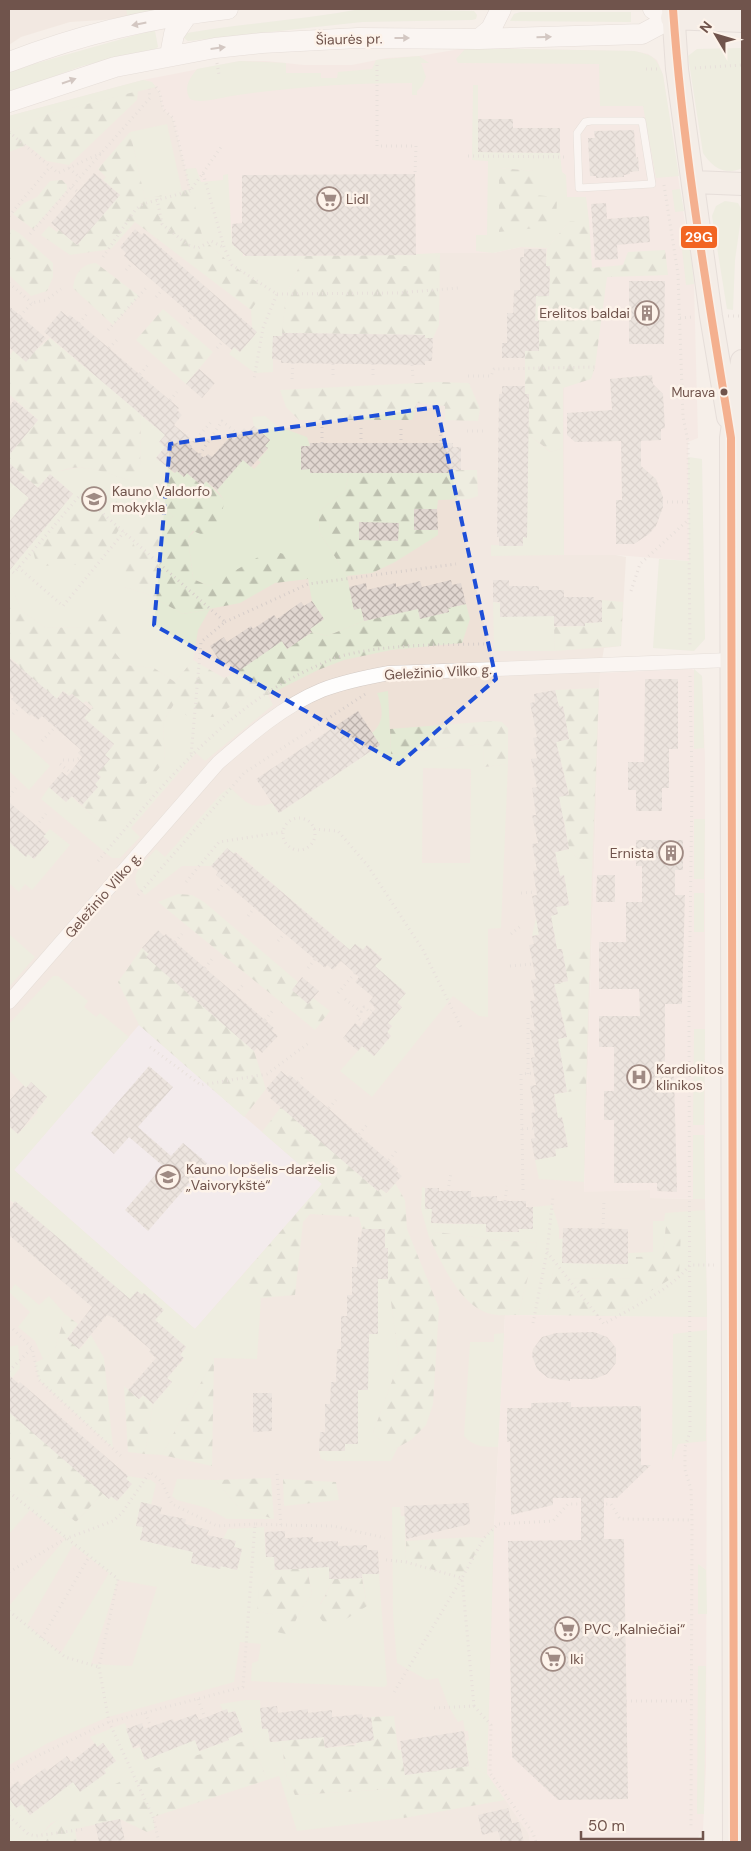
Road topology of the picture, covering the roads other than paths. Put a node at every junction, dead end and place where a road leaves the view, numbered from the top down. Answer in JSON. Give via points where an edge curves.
{"nodes":[{"id":1,"x":228,"y":9,"type":"edge"},
{"id":2,"x":501,"y":9,"type":"edge"},
{"id":3,"x":666,"y":12,"type":"edge"},
{"id":4,"x":187,"y":15,"type":"junction"},
{"id":5,"x":742,"y":21,"type":"edge"},
{"id":6,"x":479,"y":39,"type":"junction"},
{"id":7,"x":170,"y":56,"type":"junction"},
{"id":8,"x":9,"y":62,"type":"edge"},
{"id":9,"x":9,"y":102,"type":"edge"},
{"id":10,"x":578,"y":156,"type":"joint"},
{"id":11,"x":694,"y":182,"type":"junction"},
{"id":12,"x":742,"y":184,"type":"edge"},
{"id":13,"x":742,"y":361,"type":"edge"},
{"id":14,"x":731,"y":438,"type":"junction"},
{"id":15,"x":730,"y":660,"type":"junction"},
{"id":16,"x":9,"y":1002,"type":"edge"},
{"id":17,"x":737,"y":1234,"type":"edge"},
{"id":18,"x":734,"y":1842,"type":"edge"}],
"edges":[{"from":1,"to":4,"type":"main road"},
{"from":2,"to":6,"type":"main road","via":[[490,29]]},
{"from":3,"to":5,"type":"main road"},
{"from":6,"to":3,"type":"main road","name":"Šiaurės pr.","one_way":true,"via":[[642,34]]},
{"from":3,"to":11,"type":"main road"},
{"from":4,"to":7,"type":"main road","via":[[174,34]]},
{"from":4,"to":8,"type":"main road","one_way":true,"via":[[79,38]]},
{"from":7,"to":6,"type":"main road","name":"Šiaurės pr.","one_way":true,"via":[[215,48],[309,40]]},
{"from":9,"to":7,"type":"main road","name":"Šiaurės pr.","one_way":true,"via":[[79,77]]},
{"from":10,"to":10,"type":"lane","via":[[580,188],[652,184],[642,121],[586,122],[577,133]]},
{"from":11,"to":12,"type":"main road"},
{"from":11,"to":14,"type":"main road"},
{"from":13,"to":14,"type":"main road"},
{"from":14,"to":15,"type":"main road"},
{"from":15,"to":16,"type":"street","name":"Geležinio Vilko g.","via":[[389,673],[322,690],[298,702],[250,735],[218,763]]},
{"from":15,"to":17,"type":"main road"},
{"from":17,"to":18,"type":"main road","via":[[732,1265]]}]}
